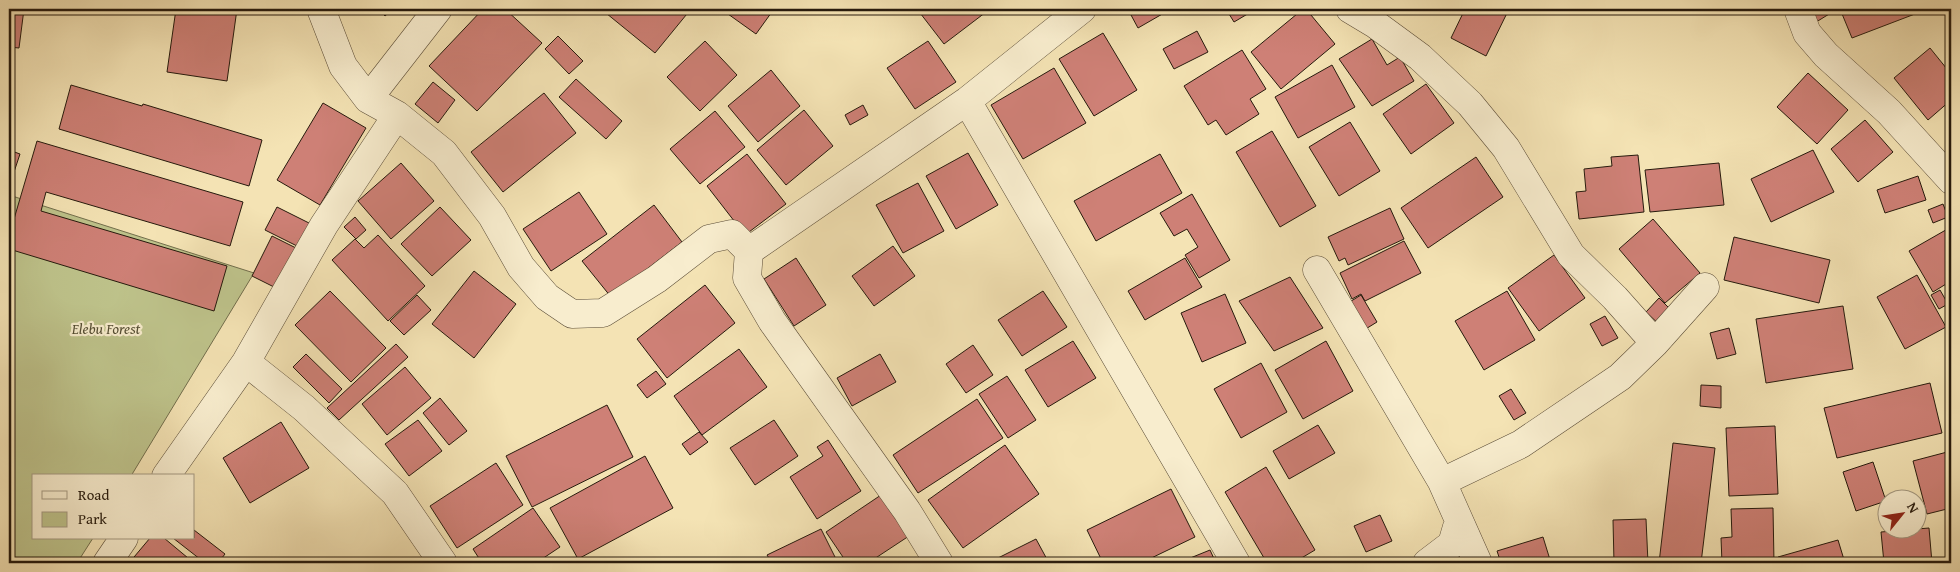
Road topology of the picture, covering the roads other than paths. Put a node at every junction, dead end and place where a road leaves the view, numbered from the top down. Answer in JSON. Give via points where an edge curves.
{"nodes":[{"id":1,"x":321,"y":9,"type":"edge"},
{"id":2,"x":438,"y":9,"type":"edge"},
{"id":3,"x":1082,"y":9,"type":"edge"},
{"id":4,"x":1350,"y":9,"type":"edge"},
{"id":5,"x":1798,"y":9,"type":"edge"},
{"id":6,"x":368,"y":99,"type":"junction"},
{"id":7,"x":967,"y":101,"type":"junction"},
{"id":8,"x":398,"y":115,"type":"junction"},
{"id":9,"x":1951,"y":180,"type":"edge"},
{"id":10,"x":749,"y":250,"type":"junction"},
{"id":11,"x":1317,"y":270,"type":"dead end"},
{"id":12,"x":1705,"y":287,"type":"dead end"},
{"id":13,"x":1655,"y":343,"type":"junction"},
{"id":14,"x":246,"y":362,"type":"junction"},
{"id":15,"x":167,"y":474,"type":"edge"},
{"id":16,"x":1442,"y":482,"type":"junction"},
{"id":17,"x":1460,"y":520,"type":"junction"},
{"id":18,"x":123,"y":540,"type":"edge"},
{"id":19,"x":107,"y":563,"type":"edge"},
{"id":20,"x":443,"y":563,"type":"edge"},
{"id":21,"x":939,"y":563,"type":"edge"},
{"id":22,"x":1236,"y":563,"type":"edge"},
{"id":23,"x":1427,"y":563,"type":"edge"},
{"id":24,"x":1478,"y":563,"type":"edge"}],
"edges":[{"from":1,"to":6,"type":"street","via":[[343,66]]},
{"from":2,"to":6,"type":"street"},
{"from":3,"to":7,"type":"street"},
{"from":4,"to":13,"type":"street","via":[[1420,57],[1470,104],[1506,148],[1571,255]]},
{"from":5,"to":9,"type":"street","via":[[1807,33],[1826,55],[1889,112]]},
{"from":6,"to":8,"type":"street"},
{"from":7,"to":10,"type":"street"},
{"from":7,"to":22,"type":"street"},
{"from":8,"to":10,"type":"street","via":[[444,153],[492,216],[521,267],[547,297],[572,314],[603,313],[657,279],[709,239],[732,234]]},
{"from":8,"to":14,"type":"street","via":[[324,225]]},
{"from":10,"to":21,"type":"street","via":[[747,278],[772,321],[907,511]]},
{"from":11,"to":16,"type":"street"},
{"from":12,"to":13,"type":"street"},
{"from":13,"to":16,"type":"street","via":[[1620,377],[1521,444]]},
{"from":14,"to":15,"type":"street"},
{"from":14,"to":20,"type":"street","via":[[304,408],[396,493]]},
{"from":16,"to":17,"type":"street"},
{"from":17,"to":23,"type":"street","via":[[1452,544]]},
{"from":17,"to":24,"type":"street"},
{"from":18,"to":19,"type":"street"}]}
